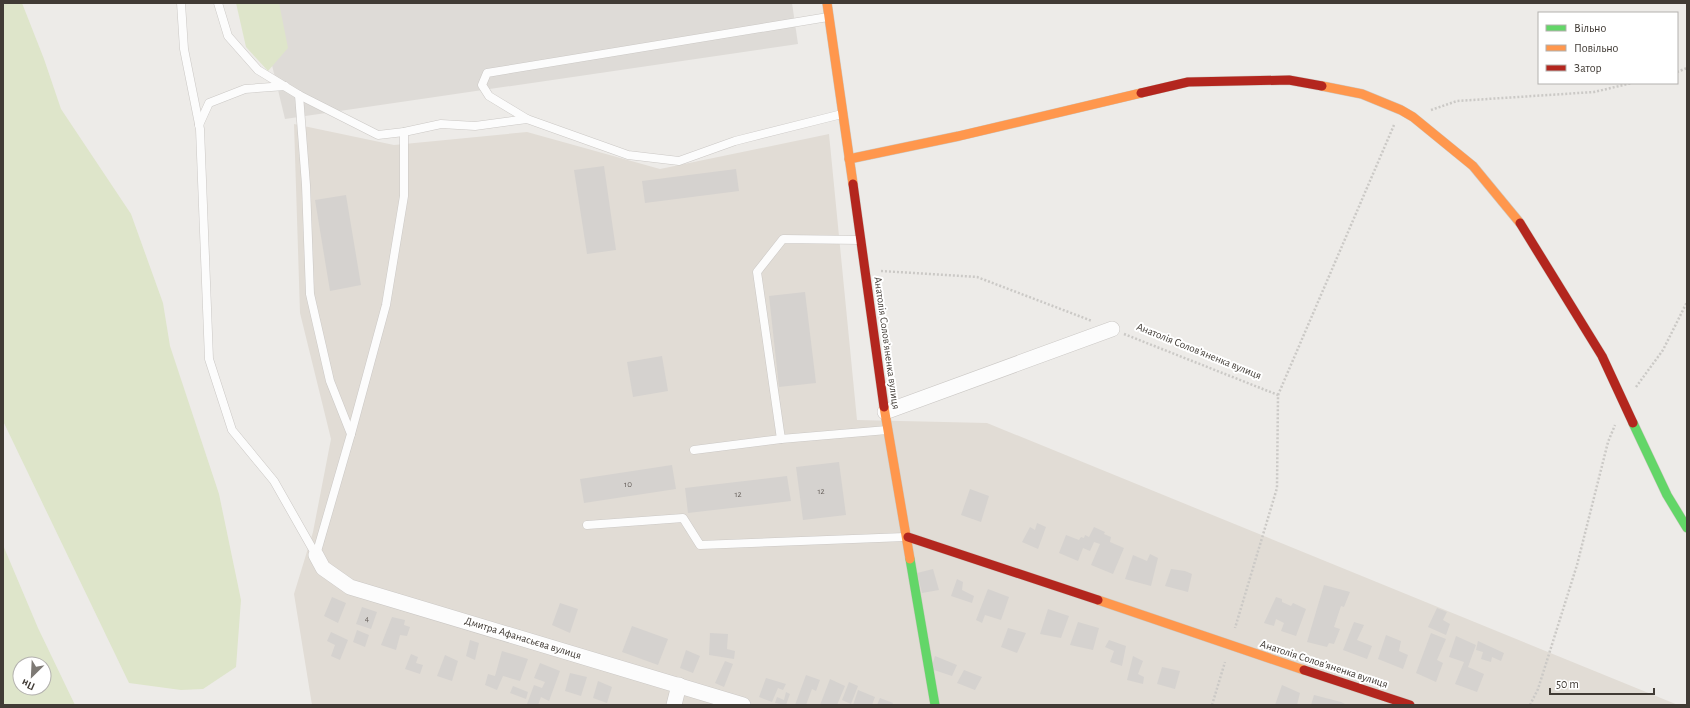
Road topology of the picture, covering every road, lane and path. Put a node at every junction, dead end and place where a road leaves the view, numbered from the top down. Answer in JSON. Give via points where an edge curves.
{"nodes":[{"id":1,"x":181,"y":3,"type":"edge"},
{"id":2,"x":218,"y":3,"type":"edge"},
{"id":3,"x":827,"y":3,"type":"edge"},
{"id":4,"x":829,"y":17,"type":"junction"},
{"id":5,"x":1628,"y":84,"type":"edge"},
{"id":6,"x":285,"y":86,"type":"junction"},
{"id":7,"x":298,"y":95,"type":"junction"},
{"id":8,"x":1401,"y":110,"type":"junction"},
{"id":9,"x":843,"y":113,"type":"junction"},
{"id":10,"x":1413,"y":117,"type":"junction"},
{"id":11,"x":527,"y":119,"type":"junction"},
{"id":12,"x":200,"y":124,"type":"junction"},
{"id":13,"x":404,"y":132,"type":"junction"},
{"id":14,"x":849,"y":159,"type":"junction"},
{"id":15,"x":860,"y":240,"type":"junction"},
{"id":16,"x":865,"y":270,"type":"junction"},
{"id":17,"x":1687,"y":302,"type":"edge"},
{"id":18,"x":1112,"y":329,"type":"junction"},
{"id":19,"x":1278,"y":395,"type":"junction"},
{"id":20,"x":1624,"y":403,"type":"junction"},
{"id":21,"x":885,"y":412,"type":"junction"},
{"id":22,"x":888,"y":430,"type":"junction"},
{"id":23,"x":351,"y":434,"type":"junction"},
{"id":24,"x":781,"y":439,"type":"junction"},
{"id":25,"x":694,"y":450,"type":"dead end"},
{"id":26,"x":588,"y":525,"type":"dead end"},
{"id":27,"x":1687,"y":528,"type":"edge"},
{"id":28,"x":908,"y":537,"type":"junction"},
{"id":29,"x":316,"y":554,"type":"junction"},
{"id":30,"x":1230,"y":645,"type":"junction"},
{"id":31,"x":679,"y":685,"type":"junction"},
{"id":32,"x":674,"y":705,"type":"edge"},
{"id":33,"x":743,"y":705,"type":"edge"},
{"id":34,"x":935,"y":705,"type":"edge"},
{"id":35,"x":1212,"y":705,"type":"edge"},
{"id":36,"x":1410,"y":705,"type":"edge"},
{"id":37,"x":1530,"y":705,"type":"edge"}],
"edges":[{"from":1,"to":12,"type":"lane","via":[[184,49]]},
{"from":2,"to":6,"type":"lane","via":[[228,36],[258,70]]},
{"from":3,"to":4,"type":"street","name":"Анатолія Солов’яненка вулиця"},
{"from":4,"to":9,"type":"street","name":"Анатолія Солов’яненка вулиця"},
{"from":4,"to":11,"type":"lane","via":[[488,73],[482,85],[489,96]]},
{"from":5,"to":10,"type":"path","via":[[1594,92],[1456,101]]},
{"from":6,"to":7,"type":"lane"},
{"from":6,"to":12,"type":"lane","via":[[245,89],[209,103]]},
{"from":7,"to":13,"type":"lane","via":[[378,135]]},
{"from":7,"to":23,"type":"lane","via":[[306,185],[310,294],[330,381]]},
{"from":8,"to":10,"type":"street"},
{"from":8,"to":14,"type":"street","via":[[1362,94],[1289,80],[1188,82]]},
{"from":8,"to":19,"type":"path"},
{"from":9,"to":11,"type":"lane","via":[[735,141],[679,160],[628,155]]},
{"from":9,"to":14,"type":"street","name":"Анатолія Солов’яненка вулиця"},
{"from":10,"to":20,"type":"street","via":[[1473,166],[1519,222],[1602,356]]},
{"from":11,"to":13,"type":"lane","via":[[475,126],[441,124]]},
{"from":12,"to":29,"type":"lane","via":[[209,359],[232,430],[274,481]]},
{"from":13,"to":23,"type":"lane","via":[[404,196],[386,305]]},
{"from":14,"to":15,"type":"street","name":"Анатолія Солов’яненка вулиця"},
{"from":15,"to":16,"type":"street","name":"Анатолія Солов’яненка вулиця"},
{"from":15,"to":24,"type":"lane","via":[[783,239],[757,272]]},
{"from":16,"to":18,"type":"path","name":"Анатолія Солов’яненка вулиця","via":[[977,277]]},
{"from":16,"to":21,"type":"street","name":"Анатолія Солов’яненка вулиця"},
{"from":17,"to":20,"type":"path","via":[[1663,350]]},
{"from":18,"to":19,"type":"path","name":"Анатолія Солов’яненка вулиця"},
{"from":18,"to":21,"type":"street"},
{"from":19,"to":30,"type":"path","via":[[1277,488]]},
{"from":20,"to":27,"type":"street","via":[[1667,496]]},
{"from":20,"to":37,"type":"path","via":[[1608,442],[1577,565],[1538,689]]},
{"from":21,"to":22,"type":"street","name":"Анатолія Солов’яненка вулиця"},
{"from":22,"to":24,"type":"lane"},
{"from":22,"to":28,"type":"street","name":"Анатолія Солов’яненка вулиця"},
{"from":23,"to":29,"type":"lane"},
{"from":24,"to":25,"type":"lane"},
{"from":26,"to":28,"type":"lane","via":[[683,518],[700,545]]},
{"from":28,"to":30,"type":"street","name":"Анатолія Солов’яненка вулиця"},
{"from":28,"to":34,"type":"street","name":"Анатолія Солов’яненка вулиця"},
{"from":29,"to":31,"type":"street","name":"Дмитра Афанасьєва вулиця","via":[[322,568],[350,587]]},
{"from":30,"to":35,"type":"path"},
{"from":30,"to":36,"type":"street","name":"Анатолія Солов’яненка вулиця"},
{"from":31,"to":32,"type":"street"},
{"from":31,"to":33,"type":"street","name":"Дмитра Афанасьєва вулиця"}]}
